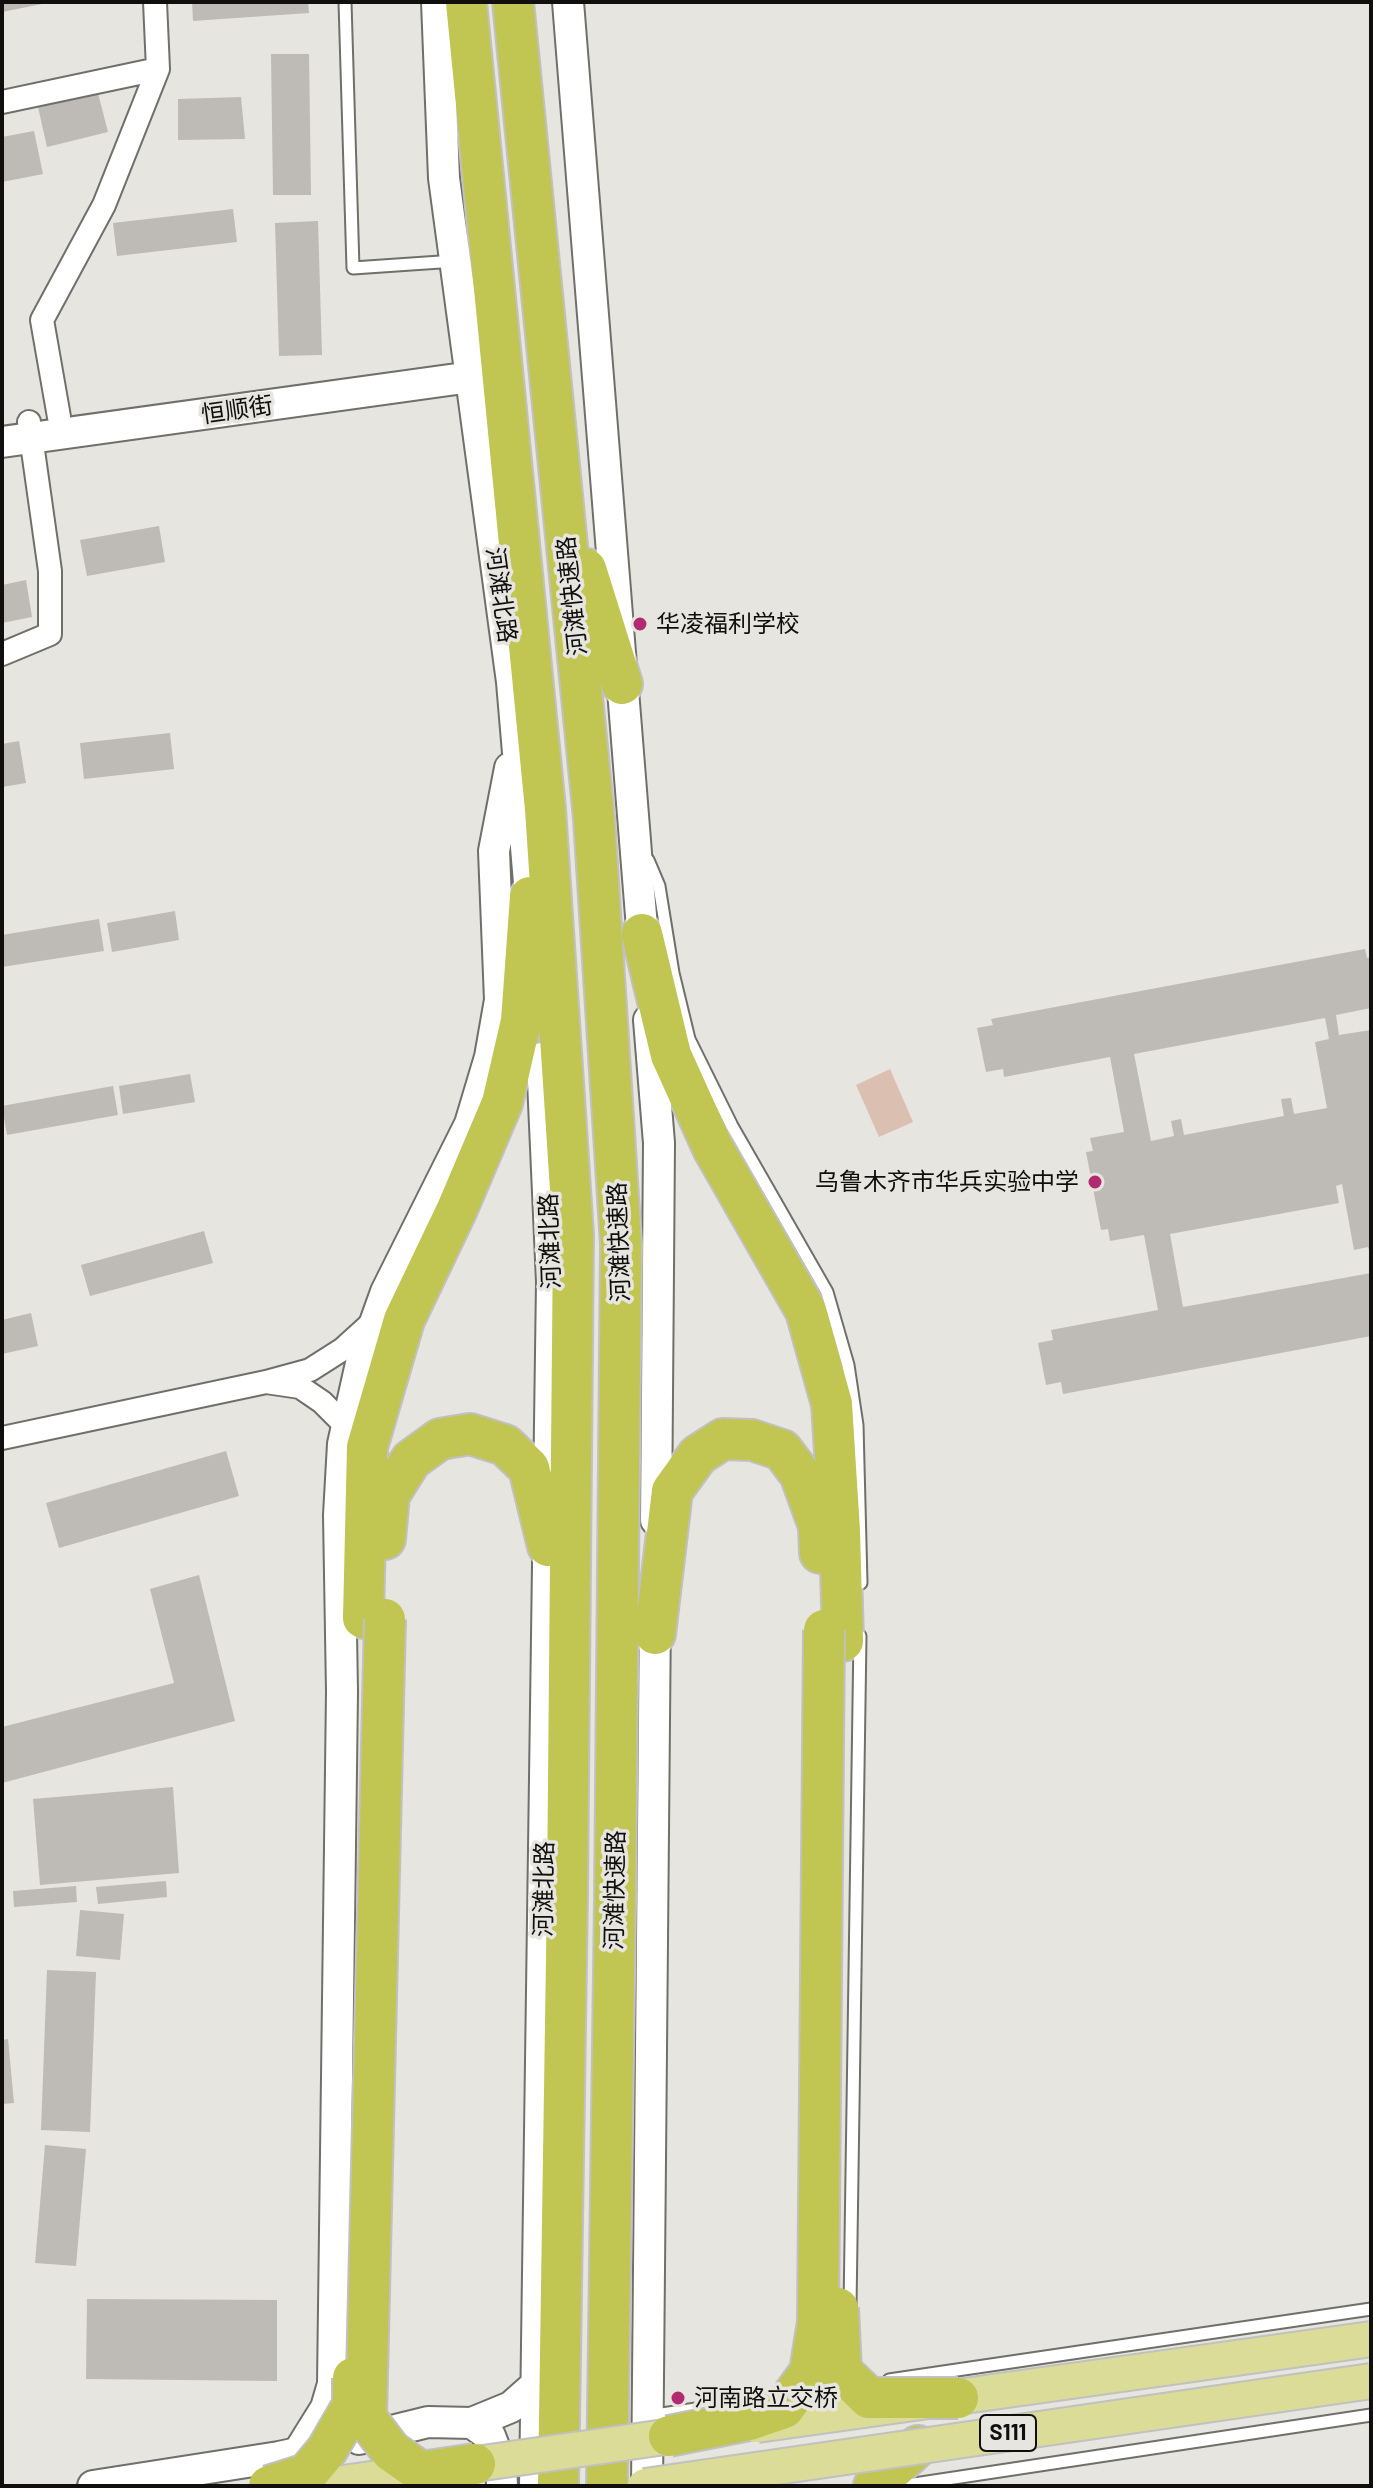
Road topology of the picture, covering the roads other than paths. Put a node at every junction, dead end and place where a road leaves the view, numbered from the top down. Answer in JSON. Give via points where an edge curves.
{"nodes":[{"id":1,"x":155,"y":2,"type":"edge"},
{"id":2,"x":345,"y":2,"type":"edge"},
{"id":3,"x":437,"y":2,"type":"edge"},
{"id":4,"x":466,"y":2,"type":"edge"},
{"id":5,"x":568,"y":2,"type":"edge"},
{"id":6,"x":515,"y":8,"type":"edge"},
{"id":7,"x":158,"y":69,"type":"junction"},
{"id":8,"x":2,"y":102,"type":"edge"},
{"id":9,"x":455,"y":261,"type":"junction"},
{"id":10,"x":470,"y":369,"type":"junction"},
{"id":11,"x":59,"y":417,"type":"junction"},
{"id":12,"x":16,"y":432,"type":"edge"},
{"id":13,"x":508,"y":434,"type":"junction"},
{"id":14,"x":561,"y":491,"type":"junction"},
{"id":15,"x":2,"y":654,"type":"edge"},
{"id":16,"x":512,"y":682,"type":"junction"},
{"id":17,"x":622,"y":684,"type":"junction"},
{"id":18,"x":516,"y":731,"type":"junction"},
{"id":19,"x":634,"y":829,"type":"junction"},
{"id":20,"x":530,"y":897,"type":"junction"},
{"id":21,"x":642,"y":934,"type":"junction"},
{"id":22,"x":376,"y":1319,"type":"junction"},
{"id":23,"x":266,"y":1382,"type":"junction"},
{"id":24,"x":347,"y":1427,"type":"junction"},
{"id":25,"x":2,"y":1438,"type":"edge"},
{"id":26,"x":548,"y":1546,"type":"junction"},
{"id":27,"x":861,"y":1599,"type":"dead end"},
{"id":28,"x":374,"y":1619,"type":"junction"},
{"id":29,"x":655,"y":1634,"type":"junction"},
{"id":30,"x":842,"y":1634,"type":"junction"},
{"id":31,"x":1371,"y":2309,"type":"edge"},
{"id":32,"x":1371,"y":2339,"type":"edge"},
{"id":33,"x":1371,"y":2381,"type":"edge"},
{"id":34,"x":869,"y":2383,"type":"junction"},
{"id":35,"x":537,"y":2384,"type":"junction"},
{"id":36,"x":838,"y":2388,"type":"dead end"},
{"id":37,"x":806,"y":2392,"type":"dead end"},
{"id":38,"x":774,"y":2397,"type":"dead end"},
{"id":39,"x":958,"y":2398,"type":"junction"},
{"id":40,"x":743,"y":2402,"type":"dead end"},
{"id":41,"x":1371,"y":2415,"type":"edge"},
{"id":42,"x":472,"y":2423,"type":"junction"},
{"id":43,"x":658,"y":2426,"type":"junction"},
{"id":44,"x":918,"y":2446,"type":"junction"},
{"id":45,"x":298,"y":2453,"type":"junction"},
{"id":46,"x":488,"y":2475,"type":"edge"},
{"id":47,"x":740,"y":2480,"type":"edge"},
{"id":48,"x":93,"y":2486,"type":"edge"},
{"id":49,"x":269,"y":2486,"type":"edge"},
{"id":50,"x":322,"y":2486,"type":"edge"},
{"id":51,"x":535,"y":2486,"type":"edge"},
{"id":52,"x":558,"y":2486,"type":"edge"},
{"id":53,"x":607,"y":2486,"type":"edge"},
{"id":54,"x":646,"y":2486,"type":"edge"},
{"id":55,"x":874,"y":2486,"type":"edge"},
{"id":56,"x":902,"y":2486,"type":"edge"}],
"edges":[{"from":1,"to":7,"type":"street"},
{"from":2,"to":9,"type":"lane","via":[[353,268]]},
{"from":3,"to":9,"type":"street","name":"河滩北路","via":[[444,178]]},
{"from":4,"to":13,"type":"highway","name":"河滩快速路"},
{"from":5,"to":17,"type":"street"},
{"from":6,"to":14,"type":"highway","name":"河滩快速路"},
{"from":7,"to":8,"type":"street"},
{"from":7,"to":11,"type":"street","via":[[104,205],[42,320]]},
{"from":9,"to":10,"type":"street","name":"河滩北路"},
{"from":10,"to":11,"type":"street","name":"恒顺街"},
{"from":10,"to":12,"type":"street","name":"恒顺街"},
{"from":10,"to":16,"type":"street","name":"河滩北路"},
{"from":11,"to":12,"type":"street","name":"恒顺街"},
{"from":12,"to":15,"type":"street","via":[[50,571],[50,634]]},
{"from":13,"to":16,"type":"highway"},
{"from":13,"to":52,"type":"highway","name":"河滩快速路","via":[[545,809],[573,1235]]},
{"from":14,"to":17,"type":"highway"},
{"from":14,"to":53,"type":"highway","name":"河滩快速路","via":[[594,818],[621,1244]]},
{"from":16,"to":18,"type":"street","name":"河滩北路"},
{"from":17,"to":19,"type":"street"},
{"from":18,"to":20,"type":"street","name":"河滩北路"},
{"from":18,"to":22,"type":"street","via":[[494,851],[500,1000],[490,1057],[470,1124]]},
{"from":19,"to":21,"type":"street"},
{"from":19,"to":27,"type":"lane","via":[[659,886],[689,1039],[827,1292],[848,1365],[857,1425]]},
{"from":20,"to":26,"type":"street","name":"河滩北路","via":[[552,1282]]},
{"from":20,"to":28,"type":"highway","via":[[521,1021],[502,1103],[404,1320],[367,1447]]},
{"from":21,"to":29,"type":"street","via":[[659,1143]]},
{"from":21,"to":30,"type":"highway","via":[[671,1055],[713,1148],[806,1311],[832,1404]]},
{"from":22,"to":23,"type":"street","via":[[310,1370]]},
{"from":22,"to":24,"type":"street"},
{"from":23,"to":24,"type":"street","via":[[300,1387]]},
{"from":23,"to":25,"type":"street"},
{"from":24,"to":45,"type":"street","via":[[338,1528],[342,1692],[333,2384],[326,2408]]},
{"from":26,"to":28,"type":"highway","via":[[529,1468],[505,1445],[470,1434],[440,1439],[411,1460],[389,1495]]},
{"from":26,"to":35,"type":"street","name":"河滩北路"},
{"from":28,"to":46,"type":"highway","bridge":true,"via":[[366,2418],[391,2451],[421,2472]]},
{"from":28,"to":49,"type":"highway","bridge":true,"via":[[353,2405],[307,2474]]},
{"from":29,"to":30,"type":"highway","via":[[672,1491],[698,1455],[723,1439],[752,1440],[782,1450],[800,1474],[819,1526]]},
{"from":29,"to":43,"type":"street"},
{"from":30,"to":34,"type":"lane","via":[[850,2346],[854,2372]]},
{"from":30,"to":39,"type":"highway","bridge":true,"via":[[841,2371],[869,2398]]},
{"from":30,"to":43,"type":"highway","bridge":true,"via":[[818,2322],[810,2372],[784,2408],[749,2420]]},
{"from":31,"to":34,"type":"lane"},
{"from":32,"to":39,"type":"main road","number":"S111","bridge":true},
{"from":33,"to":44,"type":"main road","number":"S111","bridge":true},
{"from":34,"to":36,"type":"lane"},
{"from":35,"to":42,"type":"street","via":[[511,2407]]},
{"from":35,"to":51,"type":"street","name":"河滩北路"},
{"from":37,"to":38,"type":"lane"},
{"from":39,"to":43,"type":"main road","number":"S111","bridge":true},
{"from":40,"to":43,"type":"lane"},
{"from":41,"to":56,"type":"lane"},
{"from":42,"to":45,"type":"street","via":[[428,2422]]},
{"from":42,"to":46,"type":"street","via":[[490,2436],[501,2465]]},
{"from":43,"to":46,"type":"main road","number":"S111","bridge":true},
{"from":43,"to":54,"type":"street"},
{"from":44,"to":47,"type":"main road","number":"S111","bridge":true},
{"from":44,"to":55,"type":"highway"},
{"from":45,"to":48,"type":"street"},
{"from":46,"to":50,"type":"main road","number":"S111","bridge":true},
{"from":47,"to":54,"type":"main road","number":"S111","bridge":true}]}
